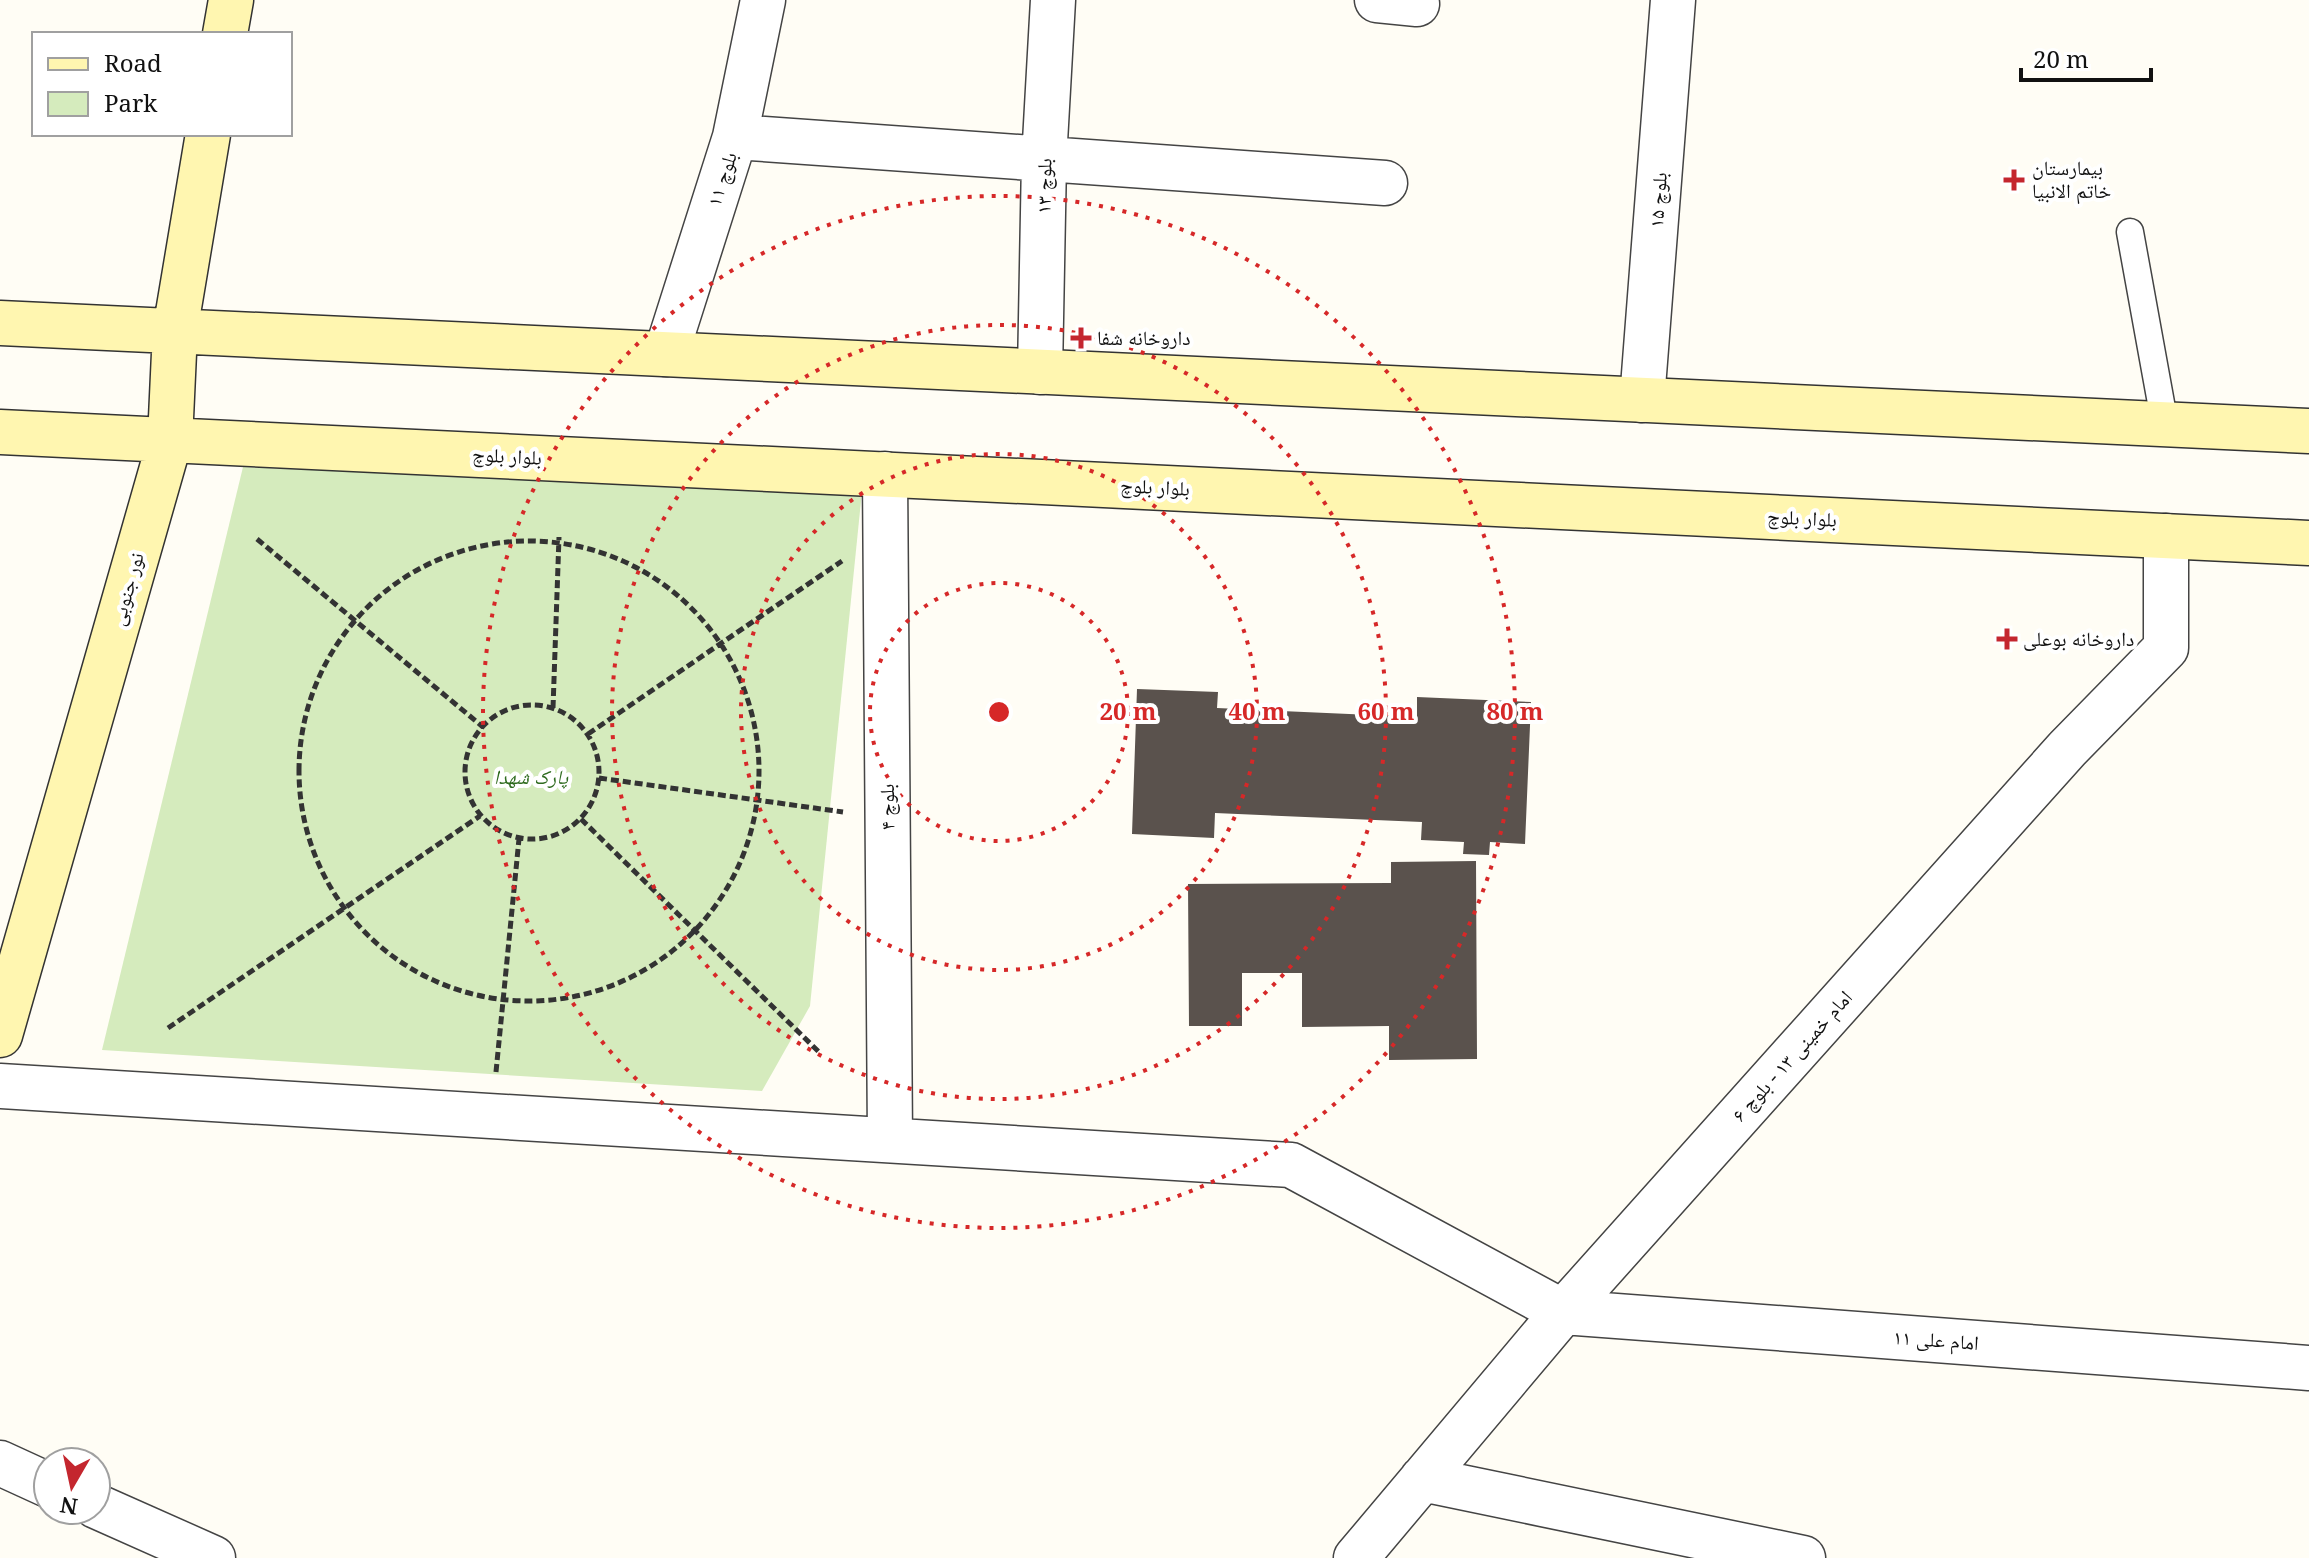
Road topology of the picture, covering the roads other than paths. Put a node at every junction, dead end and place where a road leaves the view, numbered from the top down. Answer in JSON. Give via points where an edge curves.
{"nodes":[{"id":1,"x":231,"y":0,"type":"edge"},
{"id":2,"x":763,"y":0,"type":"edge"},
{"id":3,"x":1053,"y":0,"type":"edge"},
{"id":4,"x":1673,"y":0,"type":"edge"},
{"id":5,"x":225,"y":32,"type":"edge"},
{"id":6,"x":208,"y":136,"type":"edge"},
{"id":7,"x":735,"y":137,"type":"junction"},
{"id":8,"x":1044,"y":160,"type":"junction"},
{"id":9,"x":1385,"y":183,"type":"dead end"},
{"id":10,"x":2130,"y":232,"type":"dead end"},
{"id":11,"x":0,"y":323,"type":"edge"},
{"id":12,"x":175,"y":331,"type":"junction"},
{"id":13,"x":666,"y":354,"type":"junction"},
{"id":14,"x":1040,"y":372,"type":"junction"},
{"id":15,"x":1642,"y":400,"type":"junction"},
{"id":16,"x":2165,"y":425,"type":"junction"},
{"id":17,"x":2309,"y":431,"type":"edge"},
{"id":18,"x":0,"y":432,"type":"edge"},
{"id":19,"x":170,"y":440,"type":"junction"},
{"id":20,"x":885,"y":474,"type":"junction"},
{"id":21,"x":2166,"y":536,"type":"junction"},
{"id":22,"x":2309,"y":543,"type":"edge"},
{"id":23,"x":0,"y":1035,"type":"edge"},
{"id":24,"x":0,"y":1086,"type":"edge"},
{"id":25,"x":890,"y":1140,"type":"junction"},
{"id":26,"x":1563,"y":1312,"type":"junction"},
{"id":27,"x":2309,"y":1368,"type":"edge"},
{"id":28,"x":0,"y":1463,"type":"edge"},
{"id":29,"x":32,"y":1478,"type":"edge"},
{"id":30,"x":1422,"y":1479,"type":"junction"},
{"id":31,"x":112,"y":1513,"type":"edge"},
{"id":32,"x":213,"y":1558,"type":"edge"},
{"id":33,"x":1356,"y":1558,"type":"edge"},
{"id":34,"x":1803,"y":1558,"type":"edge"}],
"edges":[{"from":1,"to":5,"type":"main road"},
{"from":2,"to":7,"type":"street","name":"بلوچ ۱۱"},
{"from":3,"to":8,"type":"street","name":"بلوچ ۱۳"},
{"from":4,"to":15,"type":"street","name":"بلوچ ۱۵"},
{"from":6,"to":12,"type":"main road","name":"نور جنوبی"},
{"from":7,"to":8,"type":"street"},
{"from":7,"to":13,"type":"street","name":"بلوچ ۱۱"},
{"from":8,"to":9,"type":"street"},
{"from":8,"to":14,"type":"street","name":"بلوچ ۱۳"},
{"from":10,"to":16,"type":"lane"},
{"from":11,"to":12,"type":"main road"},
{"from":12,"to":13,"type":"main road"},
{"from":12,"to":19,"type":"main road","name":"نور جنوبی"},
{"from":13,"to":14,"type":"main road"},
{"from":14,"to":15,"type":"main road"},
{"from":15,"to":16,"type":"main road"},
{"from":16,"to":17,"type":"main road"},
{"from":18,"to":19,"type":"main road","name":"بلوار بلوچ"},
{"from":19,"to":20,"type":"main road","name":"بلوار بلوچ"},
{"from":19,"to":23,"type":"main road","name":"نور جنوبی"},
{"from":20,"to":21,"type":"main road","name":"بلوار بلوچ"},
{"from":20,"to":25,"type":"street","name":"بلوچ ۴"},
{"from":21,"to":22,"type":"main road","name":"بلوار بلوچ"},
{"from":21,"to":26,"type":"street","name":"امام خمینی ۱۳ - بلوچ ۶","via":[[2166,648],[2067,749]]},
{"from":24,"to":25,"type":"street"},
{"from":25,"to":26,"type":"street","via":[[1291,1165]]},
{"from":26,"to":27,"type":"street","name":"امام علی ۱۱"},
{"from":26,"to":30,"type":"street","name":"امام خمینی ۱۳ - بلوچ ۶"},
{"from":28,"to":29,"type":"street"},
{"from":30,"to":33,"type":"street","name":"امام خمینی ۱۳ - بلوچ ۶"},
{"from":30,"to":34,"type":"street"},
{"from":31,"to":32,"type":"street"}]}
